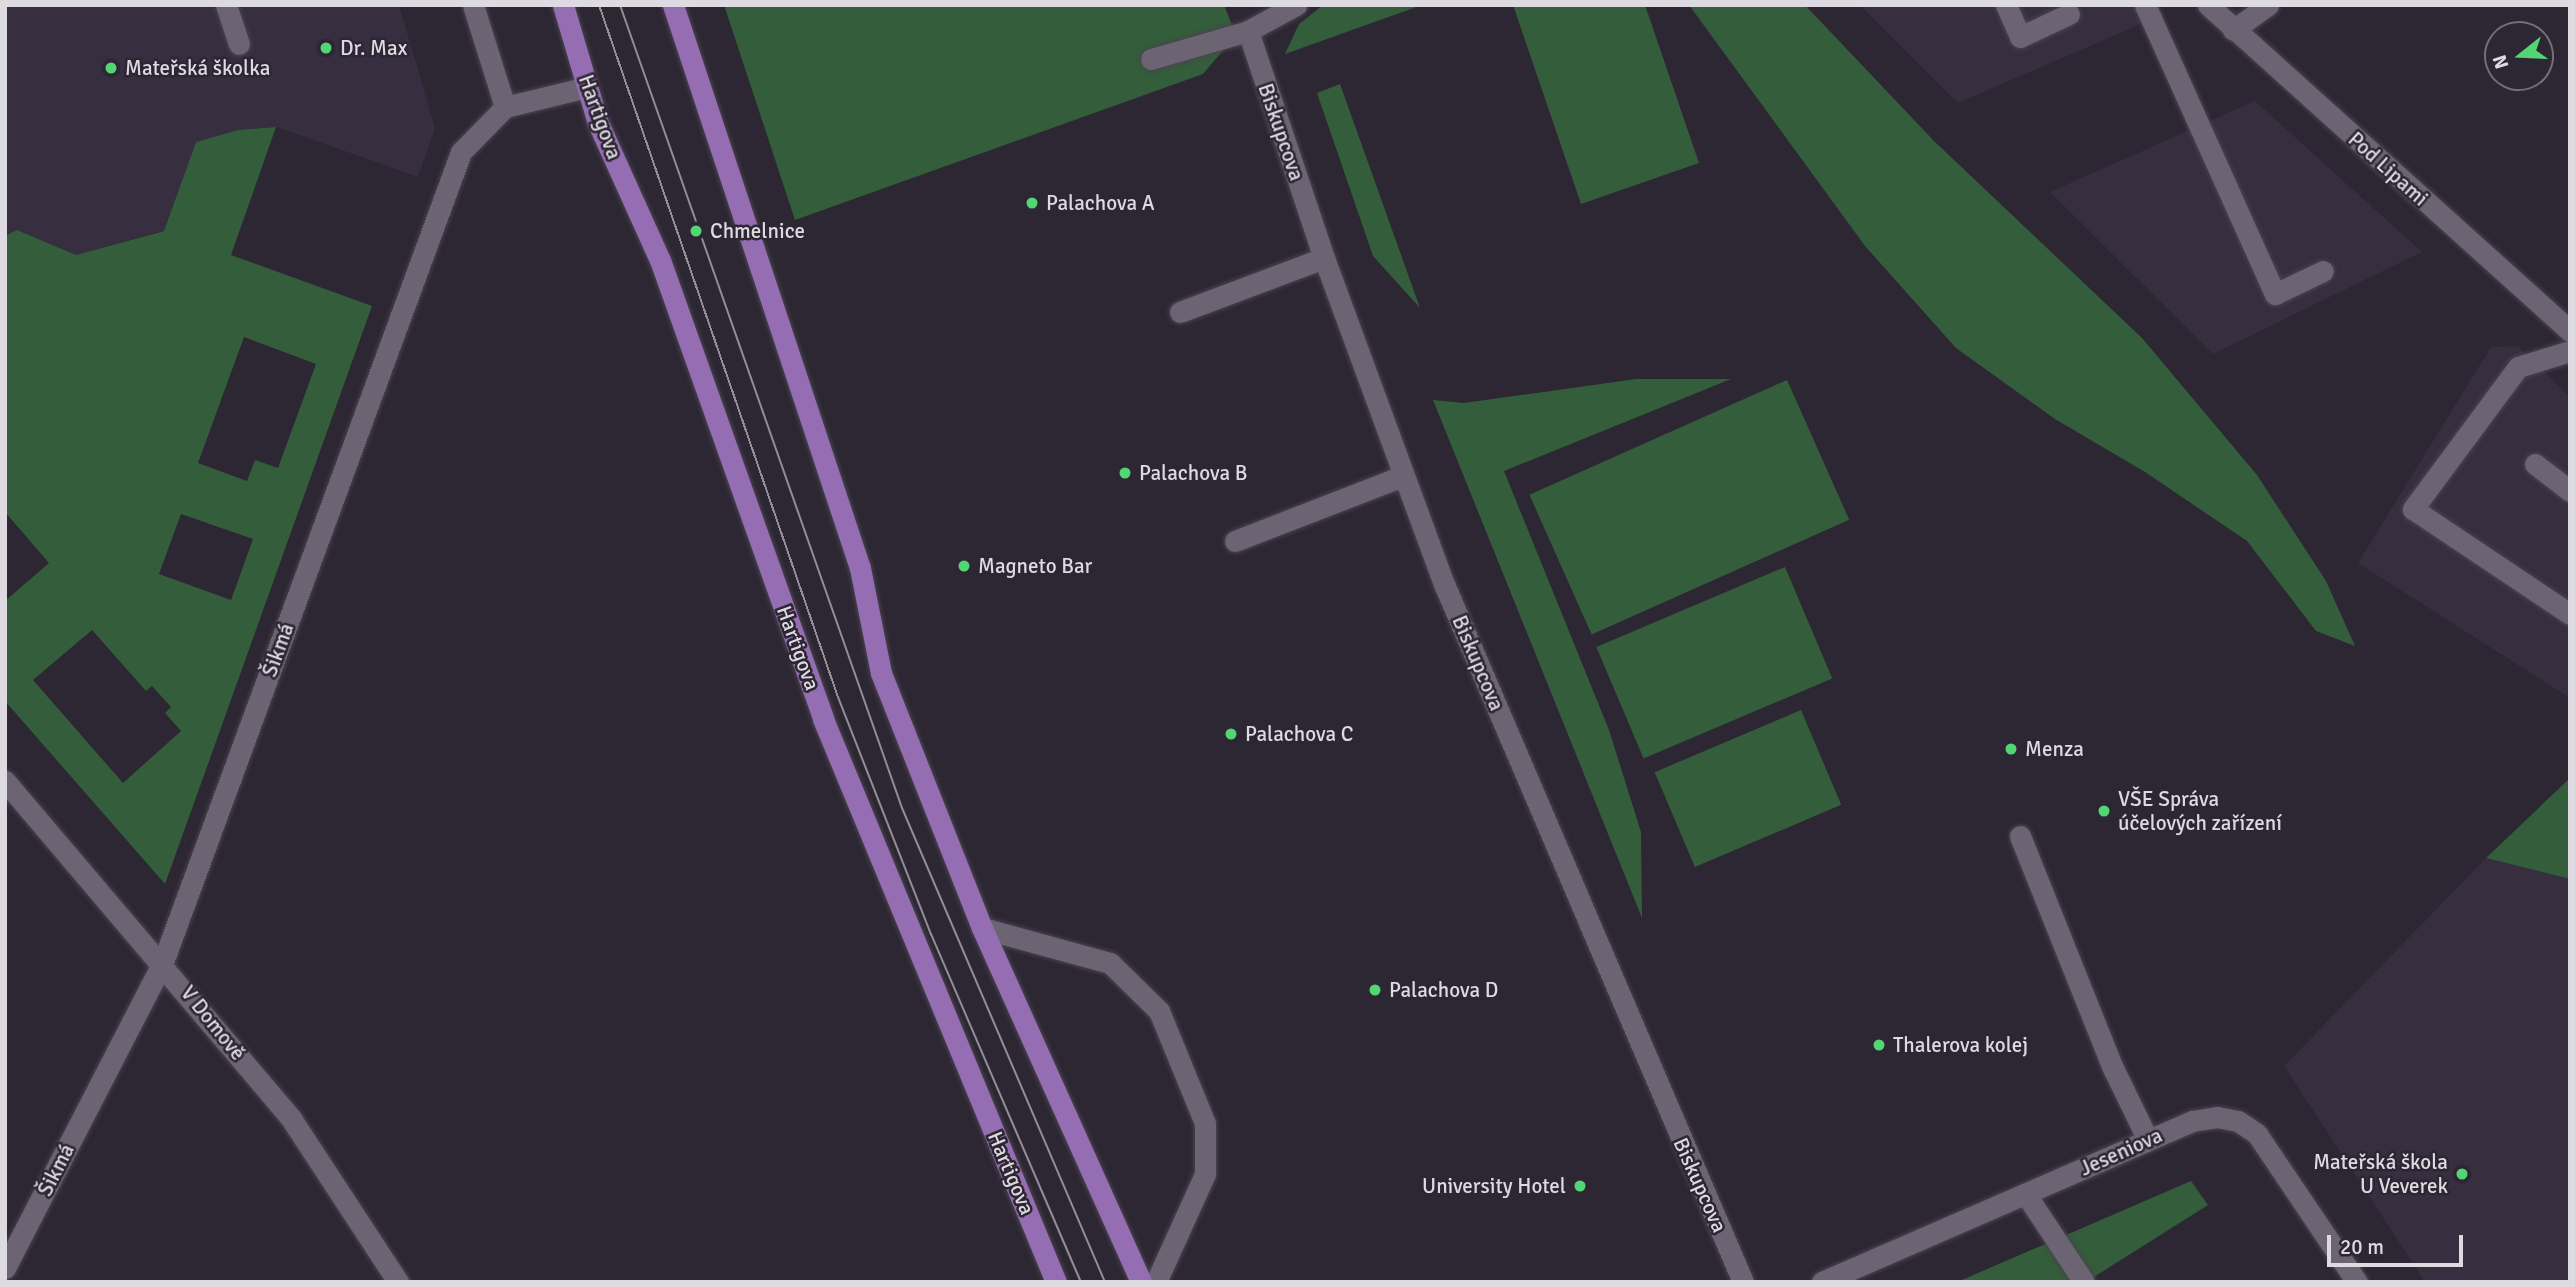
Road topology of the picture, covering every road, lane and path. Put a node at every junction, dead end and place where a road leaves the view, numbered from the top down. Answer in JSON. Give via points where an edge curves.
{"nodes":[{"id":1,"x":226,"y":5,"type":"edge"},
{"id":2,"x":473,"y":5,"type":"edge"},
{"id":3,"x":563,"y":5,"type":"edge"},
{"id":4,"x":673,"y":5,"type":"edge"},
{"id":5,"x":1296,"y":5,"type":"edge"},
{"id":6,"x":2006,"y":5,"type":"edge"},
{"id":7,"x":2145,"y":5,"type":"edge"},
{"id":8,"x":2208,"y":5,"type":"edge"},
{"id":9,"x":2268,"y":5,"type":"edge"},
{"id":10,"x":2069,"y":14,"type":"dead end"},
{"id":11,"x":2233,"y":30,"type":"junction"},
{"id":12,"x":1248,"y":32,"type":"junction"},
{"id":13,"x":239,"y":44,"type":"dead end"},
{"id":14,"x":1151,"y":59,"type":"dead end"},
{"id":15,"x":587,"y":87,"type":"junction"},
{"id":16,"x":505,"y":107,"type":"junction"},
{"id":17,"x":1324,"y":258,"type":"junction"},
{"id":18,"x":2323,"y":271,"type":"dead end"},
{"id":19,"x":1180,"y":312,"type":"dead end"},
{"id":20,"x":2570,"y":331,"type":"edge"},
{"id":21,"x":2570,"y":351,"type":"edge"},
{"id":22,"x":2535,"y":464,"type":"dead end"},
{"id":23,"x":1403,"y":476,"type":"junction"},
{"id":24,"x":2570,"y":491,"type":"edge"},
{"id":25,"x":1234,"y":541,"type":"dead end"},
{"id":26,"x":2570,"y":614,"type":"edge"},
{"id":27,"x":5,"y":780,"type":"edge"},
{"id":28,"x":2020,"y":836,"type":"dead end"},
{"id":29,"x":982,"y":928,"type":"junction"},
{"id":30,"x":163,"y":962,"type":"junction"},
{"id":31,"x":2148,"y":1140,"type":"junction"},
{"id":32,"x":2027,"y":1196,"type":"junction"},
{"id":33,"x":5,"y":1268,"type":"edge"},
{"id":34,"x":398,"y":1282,"type":"edge"},
{"id":35,"x":1056,"y":1282,"type":"edge"},
{"id":36,"x":1141,"y":1282,"type":"edge"},
{"id":37,"x":1156,"y":1282,"type":"edge"},
{"id":38,"x":1743,"y":1282,"type":"edge"},
{"id":39,"x":1822,"y":1282,"type":"edge"},
{"id":40,"x":2084,"y":1282,"type":"edge"},
{"id":41,"x":2357,"y":1282,"type":"edge"}],
"edges":[{"from":1,"to":13,"type":"street"},
{"from":2,"to":16,"type":"street"},
{"from":3,"to":15,"type":"main road","name":"Hartigova"},
{"from":4,"to":29,"type":"main road","via":[[860,568],[881,673]]},
{"from":5,"to":12,"type":"street"},
{"from":6,"to":10,"type":"street","via":[[2020,37]]},
{"from":7,"to":18,"type":"street","via":[[2275,293]]},
{"from":8,"to":11,"type":"street","name":"Pod Lipami"},
{"from":9,"to":11,"type":"street"},
{"from":11,"to":20,"type":"street","name":"Pod Lipami"},
{"from":12,"to":14,"type":"street"},
{"from":12,"to":17,"type":"street","name":"Biskupcova"},
{"from":15,"to":16,"type":"street"},
{"from":15,"to":35,"type":"main road","name":"Hartigova","via":[[598,123],[660,260],[823,719]]},
{"from":16,"to":30,"type":"street","name":"Šikmá","via":[[461,152]]},
{"from":17,"to":19,"type":"street"},
{"from":17,"to":23,"type":"street","name":"Biskupcova"},
{"from":21,"to":26,"type":"street","via":[[2518,367],[2413,509]]},
{"from":22,"to":24,"type":"street"},
{"from":23,"to":25,"type":"street"},
{"from":23,"to":38,"type":"street","name":"Biskupcova","via":[[1553,844]]},
{"from":27,"to":30,"type":"street","name":"V Domově"},
{"from":28,"to":31,"type":"street","via":[[2113,1068]]},
{"from":29,"to":36,"type":"main road"},
{"from":29,"to":37,"type":"street","via":[[1110,962],[1159,1011],[1205,1123],[1205,1174]]},
{"from":30,"to":33,"type":"street","name":"Šikmá"},
{"from":30,"to":34,"type":"street","name":"V Domově","via":[[292,1120]]},
{"from":31,"to":32,"type":"street","name":"Jeseniova"},
{"from":31,"to":41,"type":"street","name":"Jeseniova","via":[[2192,1121],[2217,1117],[2238,1121],[2275,1156]]},
{"from":32,"to":39,"type":"street","name":"Jeseniova"},
{"from":32,"to":40,"type":"street"}]}
